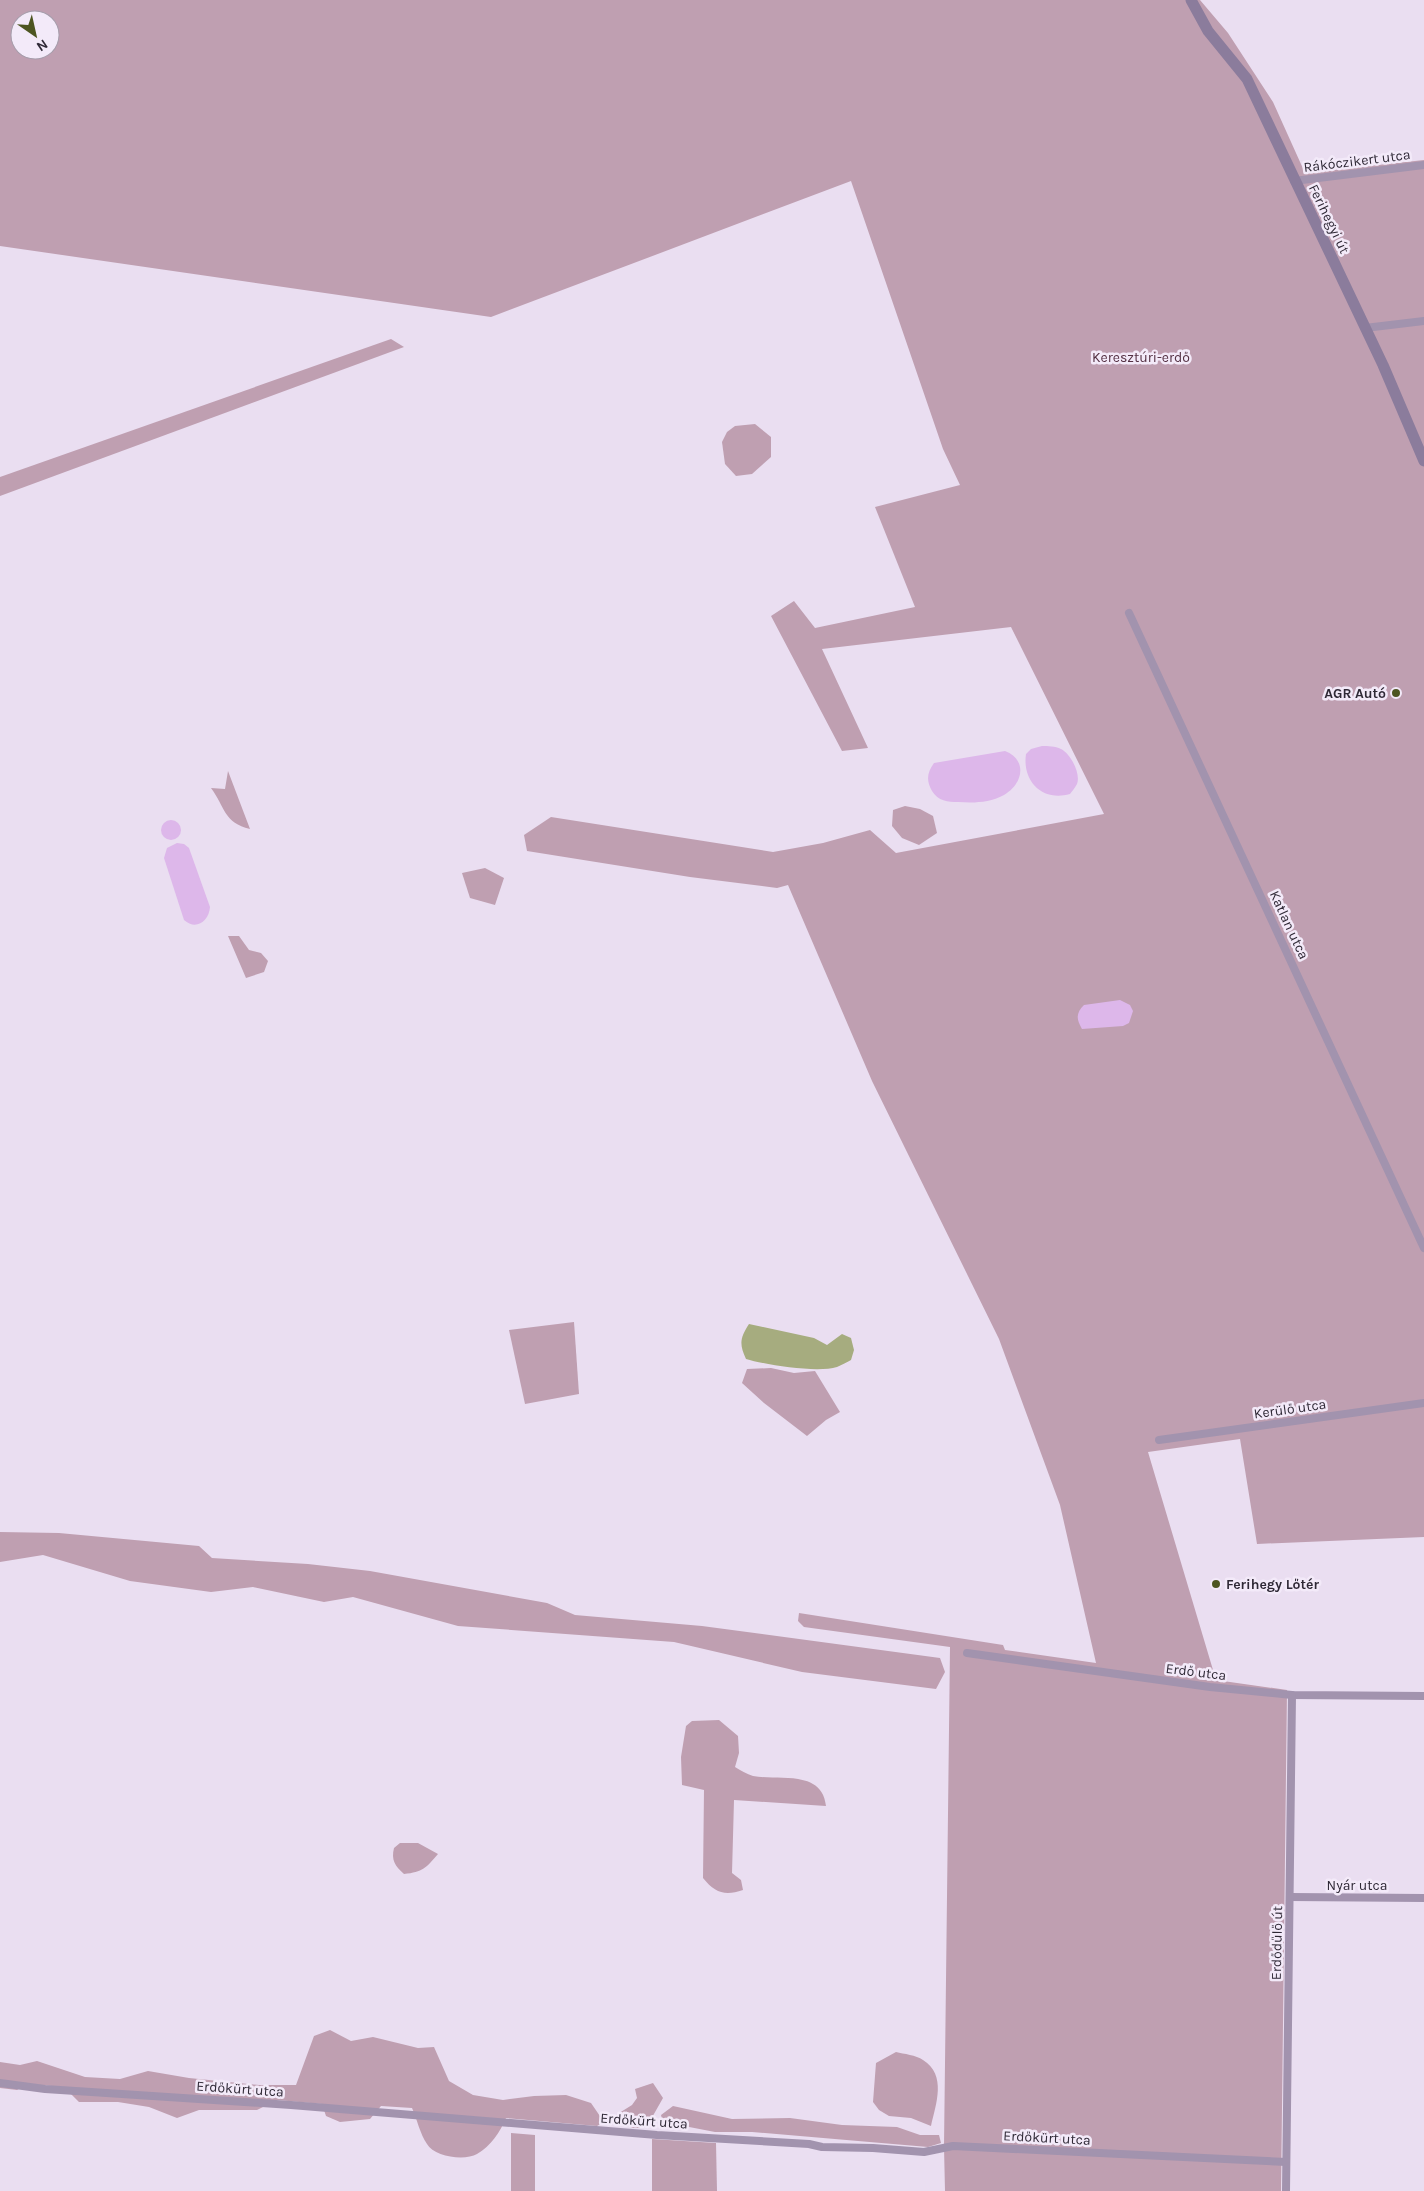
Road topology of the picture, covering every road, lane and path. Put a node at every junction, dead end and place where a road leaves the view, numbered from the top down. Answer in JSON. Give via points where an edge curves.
{"nodes":[{"id":1,"x":1191,"y":0,"type":"edge"},
{"id":2,"x":1424,"y":165,"type":"edge"},
{"id":3,"x":1294,"y":181,"type":"junction"},
{"id":4,"x":1424,"y":321,"type":"edge"},
{"id":5,"x":1365,"y":328,"type":"junction"},
{"id":6,"x":1424,"y":461,"type":"edge"},
{"id":7,"x":1129,"y":613,"type":"dead end"},
{"id":8,"x":1424,"y":1248,"type":"edge"},
{"id":9,"x":1424,"y":1403,"type":"edge"},
{"id":10,"x":1159,"y":1440,"type":"dead end"},
{"id":11,"x":967,"y":1653,"type":"dead end"},
{"id":12,"x":1292,"y":1694,"type":"junction"},
{"id":13,"x":1424,"y":1696,"type":"edge"},
{"id":14,"x":1290,"y":1897,"type":"junction"},
{"id":15,"x":1424,"y":1898,"type":"edge"},
{"id":16,"x":0,"y":2083,"type":"edge"},
{"id":17,"x":1286,"y":2162,"type":"junction"},
{"id":18,"x":1286,"y":2191,"type":"edge"}],
"edges":[{"from":1,"to":3,"type":"main road","name":"Ferihegyi út","via":[[1208,31],[1247,79]]},
{"from":2,"to":3,"type":"street","name":"Rákóczikert utca"},
{"from":3,"to":5,"type":"main road","name":"Ferihegyi út"},
{"from":4,"to":5,"type":"street"},
{"from":5,"to":6,"type":"main road","name":"Ferihegyi út"},
{"from":7,"to":8,"type":"street","name":"Katlan utca"},
{"from":9,"to":10,"type":"street","name":"Kerülő utca"},
{"from":11,"to":12,"type":"street","name":"Erdő utca","via":[[1171,1682]]},
{"from":12,"to":13,"type":"street","name":"Erdő utca"},
{"from":12,"to":14,"type":"street","name":"Erdődűlő út"},
{"from":14,"to":15,"type":"street","name":"Nyár utca"},
{"from":14,"to":17,"type":"street","name":"Erdődűlő út"},
{"from":16,"to":17,"type":"street","name":"Erdőkürt utca","via":[[822,2147],[924,2152],[952,2146]]},
{"from":17,"to":18,"type":"street","name":"Erdődűlő út"}]}
